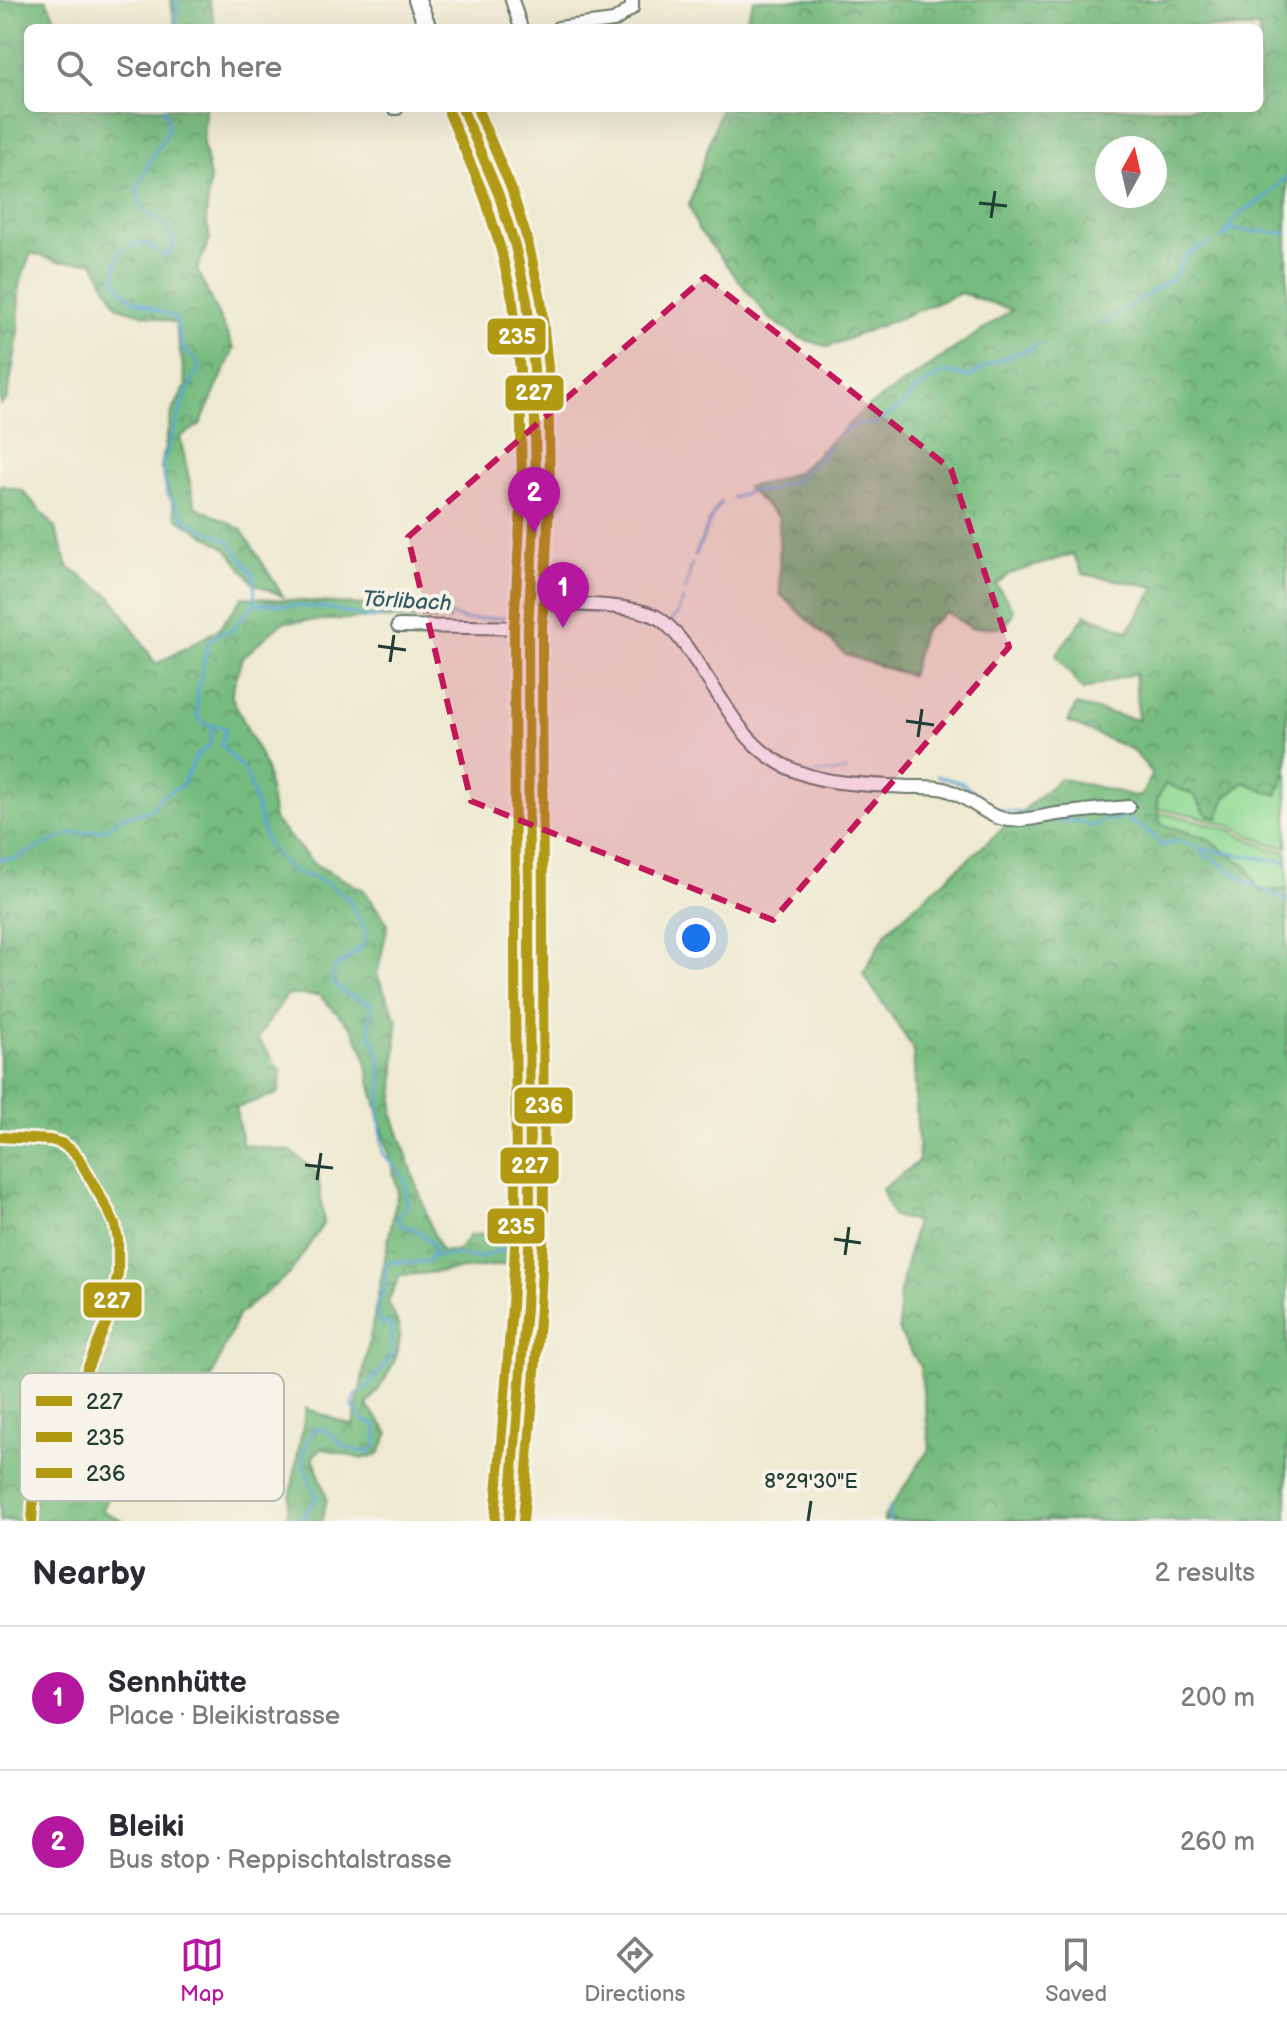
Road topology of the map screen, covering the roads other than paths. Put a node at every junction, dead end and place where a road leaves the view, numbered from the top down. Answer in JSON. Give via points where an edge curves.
{"nodes":[{"id":1,"x":417,"y":0,"type":"edge"},
{"id":2,"x":512,"y":0,"type":"edge"},
{"id":3,"x":632,"y":0,"type":"edge"},
{"id":4,"x":426,"y":24,"type":"edge"},
{"id":5,"x":520,"y":24,"type":"edge"},
{"id":6,"x":590,"y":24,"type":"edge"},
{"id":7,"x":464,"y":112,"type":"edge"},
{"id":8,"x":529,"y":603,"type":"junction"},
{"id":9,"x":398,"y":626,"type":"dead end"},
{"id":10,"x":528,"y":628,"type":"junction"},
{"id":11,"x":1129,"y":807,"type":"dead end"},
{"id":12,"x":0,"y":1137,"type":"edge"},
{"id":13,"x":85,"y":1373,"type":"edge"},
{"id":14,"x":34,"y":1501,"type":"edge"},
{"id":15,"x":32,"y":1521,"type":"edge"},
{"id":16,"x":509,"y":1521,"type":"edge"}],
"edges":[{"from":1,"to":4,"type":"main road"},
{"from":2,"to":5,"type":"street"},
{"from":3,"to":6,"type":"street","via":[[632,8],[614,21]]},
{"from":7,"to":8,"type":"main road","via":[[507,219],[527,300],[536,446]]},
{"from":8,"to":10,"type":"main road"},
{"from":8,"to":11,"type":"street","via":[[624,608],[660,619],[754,744],[811,778],[932,786],[1013,821]]},
{"from":9,"to":10,"type":"street"},
{"from":10,"to":16,"type":"main road","via":[[530,1226]]},
{"from":12,"to":13,"type":"street","via":[[50,1140],[70,1149],[115,1225],[118,1273],[108,1319]]},
{"from":14,"to":15,"type":"street"}]}
